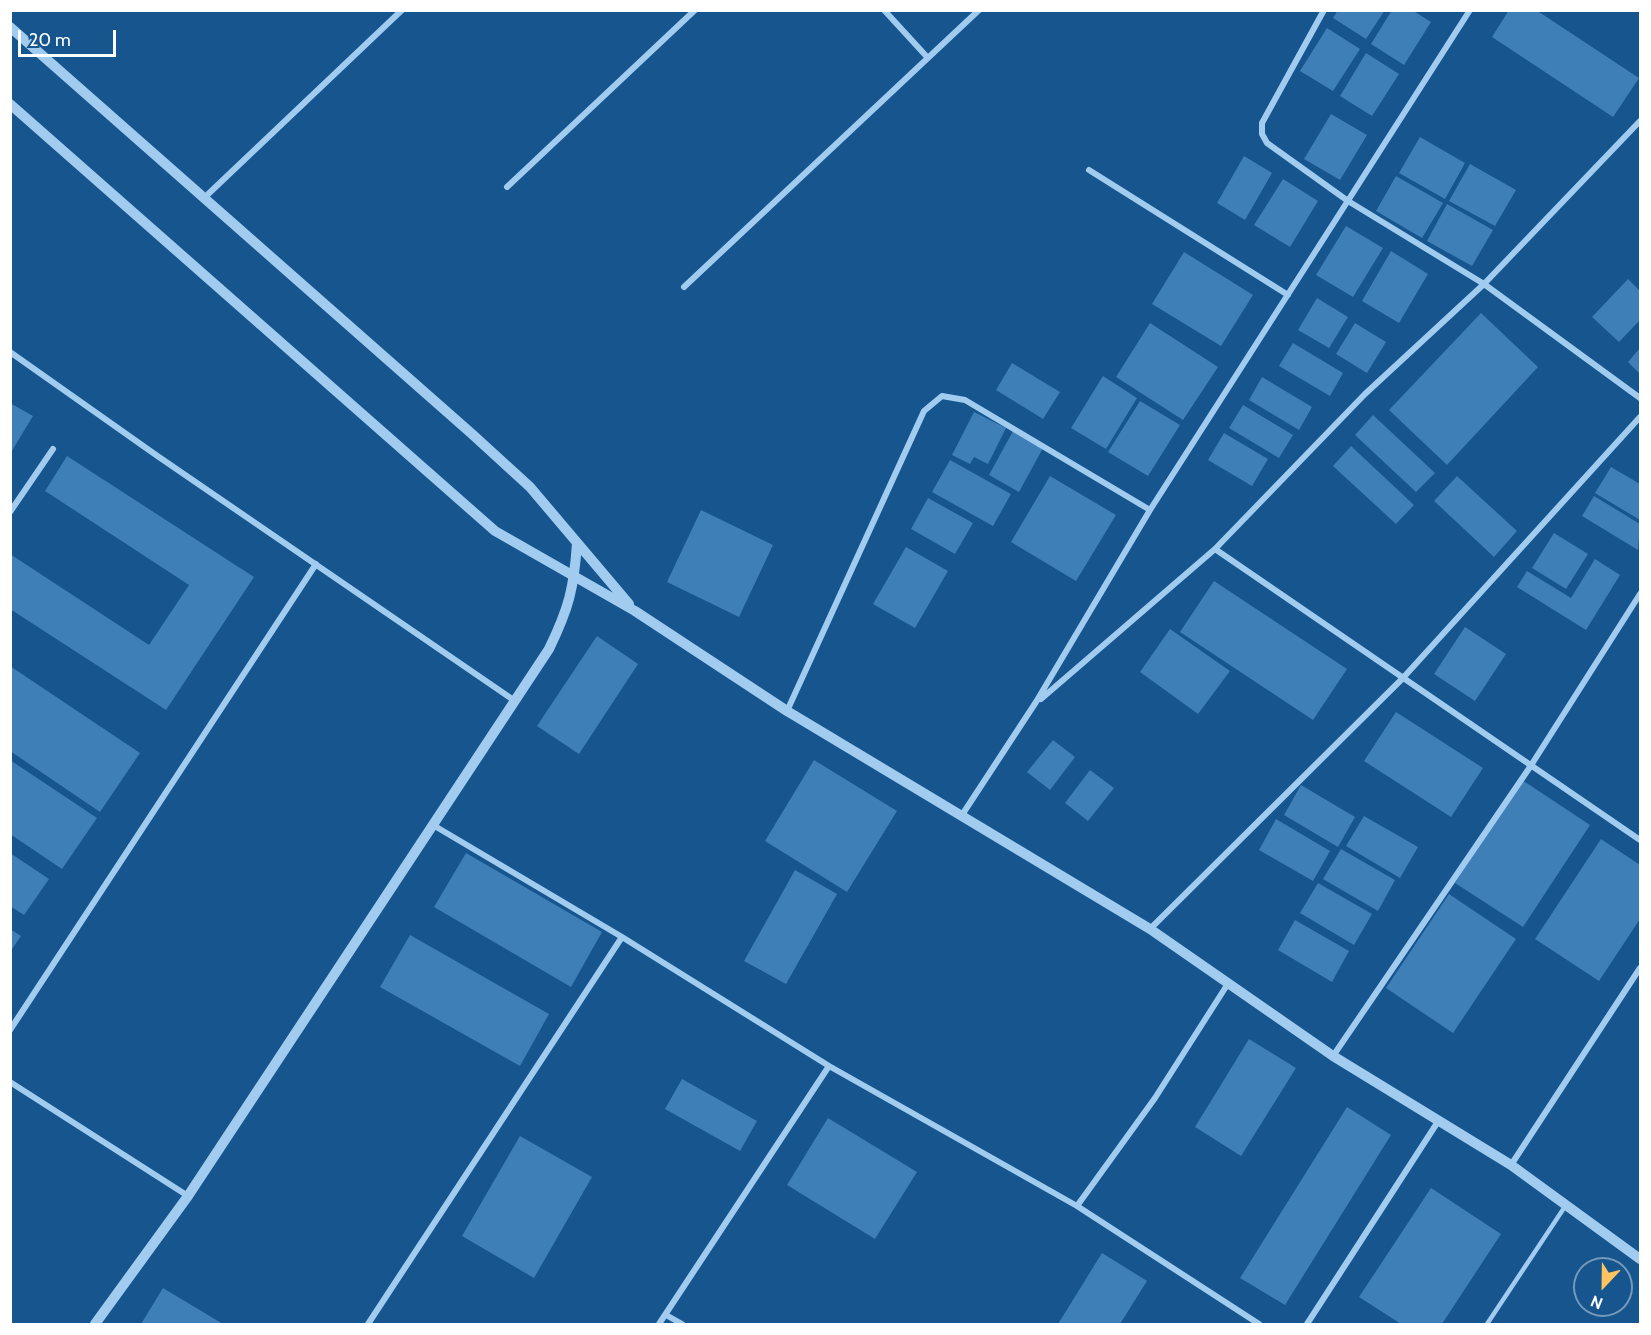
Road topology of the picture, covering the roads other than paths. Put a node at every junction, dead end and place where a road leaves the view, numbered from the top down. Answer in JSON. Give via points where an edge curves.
{"nodes":[{"id":1,"x":402,"y":10,"type":"edge"},
{"id":2,"x":695,"y":10,"type":"edge"},
{"id":3,"x":884,"y":10,"type":"edge"},
{"id":4,"x":979,"y":10,"type":"edge"},
{"id":5,"x":1324,"y":10,"type":"edge"},
{"id":6,"x":1470,"y":10,"type":"edge"},
{"id":7,"x":10,"y":27,"type":"edge"},
{"id":8,"x":928,"y":58,"type":"junction"},
{"id":9,"x":10,"y":104,"type":"edge"},
{"id":10,"x":1641,"y":121,"type":"edge"},
{"id":11,"x":1089,"y":170,"type":"dead end"},
{"id":12,"x":507,"y":187,"type":"dead end"},
{"id":13,"x":204,"y":198,"type":"junction"},
{"id":14,"x":1348,"y":201,"type":"junction"},
{"id":15,"x":1484,"y":284,"type":"junction"},
{"id":16,"x":684,"y":288,"type":"dead end"},
{"id":17,"x":1288,"y":295,"type":"junction"},
{"id":18,"x":10,"y":352,"type":"edge"},
{"id":19,"x":1641,"y":398,"type":"edge"},
{"id":20,"x":1641,"y":417,"type":"edge"},
{"id":21,"x":53,"y":449,"type":"dead end"},
{"id":22,"x":1150,"y":510,"type":"junction"},
{"id":23,"x":10,"y":512,"type":"edge"},
{"id":24,"x":577,"y":543,"type":"junction"},
{"id":25,"x":1215,"y":549,"type":"junction"},
{"id":26,"x":316,"y":564,"type":"junction"},
{"id":27,"x":574,"y":576,"type":"junction"},
{"id":28,"x":1641,"y":594,"type":"edge"},
{"id":29,"x":635,"y":611,"type":"junction"},
{"id":30,"x":1402,"y":679,"type":"junction"},
{"id":31,"x":515,"y":700,"type":"junction"},
{"id":32,"x":1036,"y":702,"type":"junction"},
{"id":33,"x":787,"y":711,"type":"junction"},
{"id":34,"x":1530,"y":766,"type":"junction"},
{"id":35,"x":962,"y":815,"type":"junction"},
{"id":36,"x":433,"y":825,"type":"junction"},
{"id":37,"x":1641,"y":840,"type":"edge"},
{"id":38,"x":1150,"y":929,"type":"junction"},
{"id":39,"x":622,"y":937,"type":"junction"},
{"id":40,"x":1641,"y":968,"type":"edge"},
{"id":41,"x":1229,"y":982,"type":"junction"},
{"id":42,"x":10,"y":1030,"type":"edge"},
{"id":43,"x":1334,"y":1056,"type":"junction"},
{"id":44,"x":829,"y":1066,"type":"junction"},
{"id":45,"x":10,"y":1082,"type":"edge"},
{"id":46,"x":1439,"y":1120,"type":"junction"},
{"id":47,"x":1511,"y":1165,"type":"junction"},
{"id":48,"x":188,"y":1196,"type":"junction"},
{"id":49,"x":1566,"y":1205,"type":"junction"},
{"id":50,"x":1077,"y":1206,"type":"junction"},
{"id":51,"x":1641,"y":1259,"type":"edge"},
{"id":52,"x":666,"y":1315,"type":"junction"},
{"id":53,"x":95,"y":1324,"type":"edge"},
{"id":54,"x":368,"y":1324,"type":"edge"},
{"id":55,"x":659,"y":1324,"type":"edge"},
{"id":56,"x":681,"y":1324,"type":"edge"},
{"id":57,"x":1259,"y":1324,"type":"edge"},
{"id":58,"x":1307,"y":1324,"type":"edge"},
{"id":59,"x":1487,"y":1324,"type":"edge"}],
"edges":[{"from":1,"to":13,"type":"street"},
{"from":2,"to":12,"type":"street"},
{"from":3,"to":8,"type":"street"},
{"from":4,"to":8,"type":"street"},
{"from":5,"to":14,"type":"street","via":[[1262,123],[1262,134],[1267,143]]},
{"from":6,"to":14,"type":"street"},
{"from":7,"to":13,"type":"street"},
{"from":8,"to":16,"type":"street"},
{"from":9,"to":27,"type":"street","via":[[454,498],[495,531]]},
{"from":10,"to":15,"type":"street"},
{"from":11,"to":17,"type":"street"},
{"from":13,"to":24,"type":"street","via":[[530,487]]},
{"from":14,"to":15,"type":"street"},
{"from":14,"to":17,"type":"street"},
{"from":15,"to":19,"type":"street"},
{"from":15,"to":25,"type":"street","via":[[1365,394]]},
{"from":17,"to":22,"type":"street"},
{"from":18,"to":26,"type":"street"},
{"from":20,"to":30,"type":"street"},
{"from":21,"to":23,"type":"street"},
{"from":22,"to":32,"type":"street"},
{"from":22,"to":33,"type":"street","via":[[965,400],[942,396],[924,411]]},
{"from":24,"to":27,"type":"street"},
{"from":24,"to":29,"type":"street"},
{"from":25,"to":30,"type":"street"},
{"from":25,"to":32,"type":"street"},
{"from":26,"to":31,"type":"street"},
{"from":26,"to":42,"type":"street"},
{"from":27,"to":29,"type":"street"},
{"from":27,"to":31,"type":"street","via":[[567,612],[549,649]]},
{"from":28,"to":34,"type":"street"},
{"from":29,"to":33,"type":"street"},
{"from":30,"to":34,"type":"street"},
{"from":30,"to":38,"type":"street"},
{"from":31,"to":36,"type":"street"},
{"from":32,"to":35,"type":"street"},
{"from":33,"to":35,"type":"street"},
{"from":34,"to":37,"type":"street"},
{"from":34,"to":43,"type":"street"},
{"from":35,"to":38,"type":"street"},
{"from":36,"to":39,"type":"street"},
{"from":36,"to":48,"type":"street"},
{"from":38,"to":41,"type":"street"},
{"from":39,"to":44,"type":"street"},
{"from":39,"to":54,"type":"street"},
{"from":40,"to":47,"type":"street"},
{"from":41,"to":43,"type":"street"},
{"from":41,"to":50,"type":"street","via":[[1161,1088]]},
{"from":43,"to":46,"type":"street"},
{"from":44,"to":50,"type":"street"},
{"from":44,"to":52,"type":"street"},
{"from":45,"to":48,"type":"street"},
{"from":46,"to":47,"type":"street"},
{"from":46,"to":58,"type":"street"},
{"from":47,"to":49,"type":"street"},
{"from":48,"to":53,"type":"street"},
{"from":49,"to":51,"type":"street"},
{"from":49,"to":59,"type":"lane"},
{"from":50,"to":57,"type":"street"},
{"from":52,"to":55,"type":"street"},
{"from":52,"to":56,"type":"street"}]}
